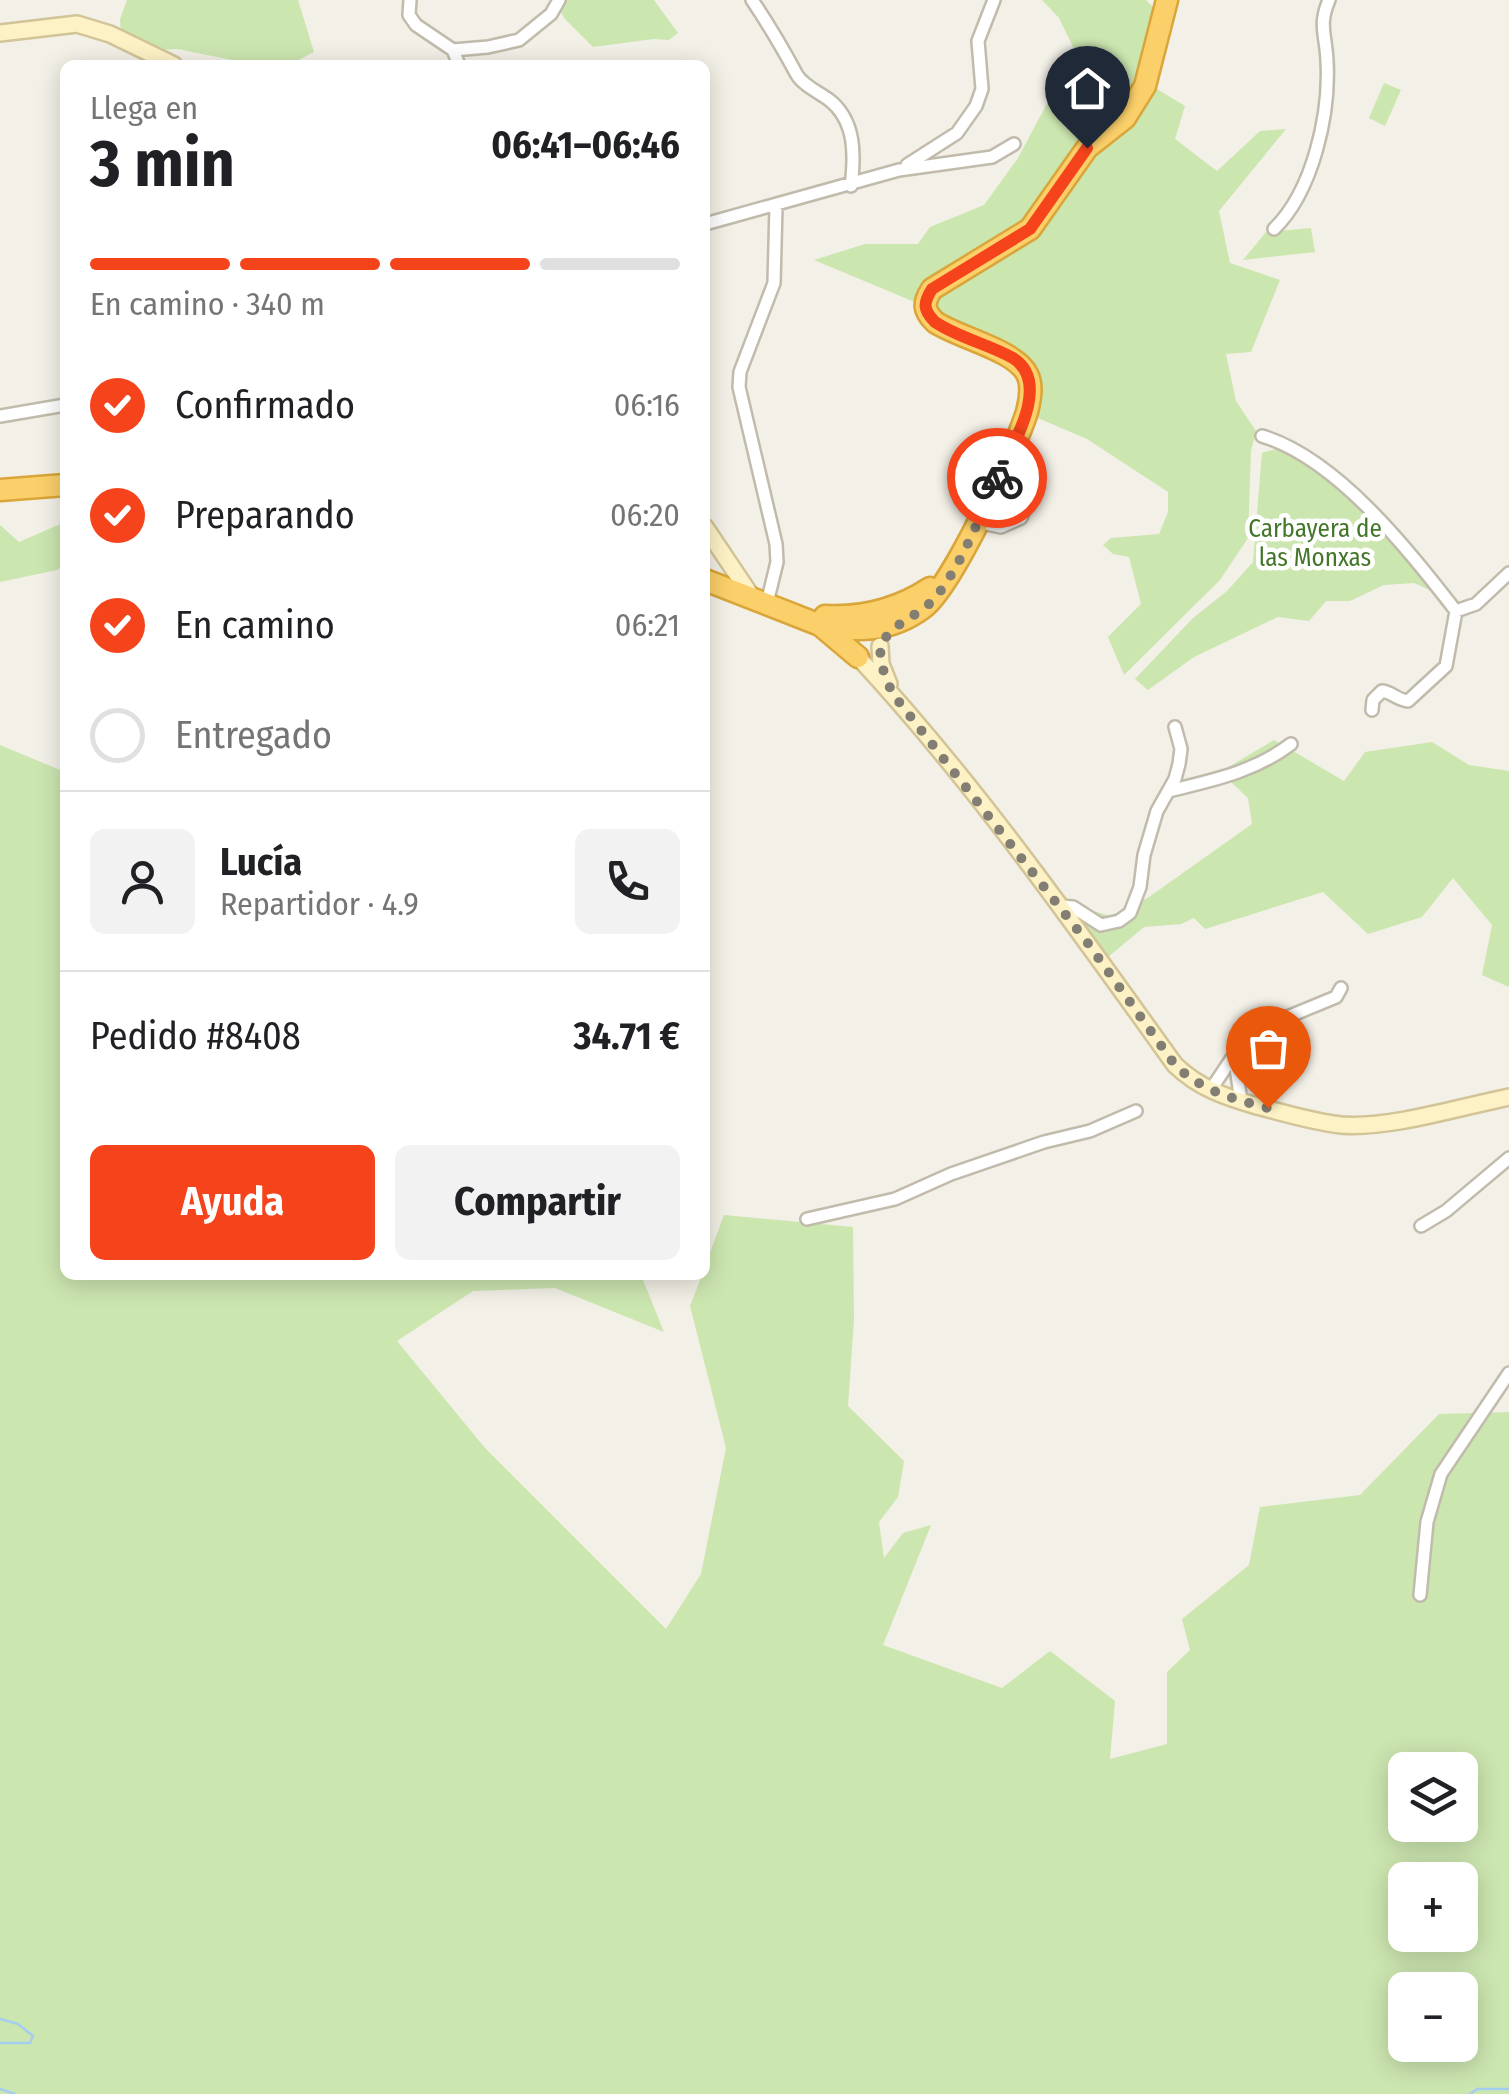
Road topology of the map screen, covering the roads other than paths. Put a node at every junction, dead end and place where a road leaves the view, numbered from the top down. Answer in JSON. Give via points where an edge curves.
{"nodes":[{"id":1,"x":410,"y":0,"type":"edge"},
{"id":2,"x":558,"y":0,"type":"edge"},
{"id":3,"x":752,"y":0,"type":"edge"},
{"id":4,"x":994,"y":0,"type":"edge"},
{"id":5,"x":1167,"y":0,"type":"edge"},
{"id":6,"x":1329,"y":0,"type":"edge"},
{"id":7,"x":0,"y":33,"type":"edge"},
{"id":8,"x":453,"y":50,"type":"junction"},
{"id":9,"x":164,"y":60,"type":"edge"},
{"id":10,"x":458,"y":60,"type":"edge"},
{"id":11,"x":1014,"y":144,"type":"dead end"},
{"id":12,"x":899,"y":170,"type":"junction"},
{"id":13,"x":851,"y":186,"type":"junction"},
{"id":14,"x":776,"y":206,"type":"junction"},
{"id":15,"x":710,"y":223,"type":"edge"},
{"id":16,"x":1274,"y":230,"type":"dead end"},
{"id":17,"x":60,"y":406,"type":"edge"},
{"id":18,"x":0,"y":416,"type":"edge"},
{"id":19,"x":1262,"y":436,"type":"dead end"},
{"id":20,"x":60,"y":485,"type":"edge"},
{"id":21,"x":0,"y":490,"type":"edge"},
{"id":22,"x":1028,"y":501,"type":"dead end"},
{"id":23,"x":977,"y":522,"type":"junction"},
{"id":24,"x":710,"y":535,"type":"edge"},
{"id":25,"x":1509,"y":573,"type":"edge"},
{"id":26,"x":950,"y":574,"type":"junction"},
{"id":27,"x":710,"y":582,"type":"edge"},
{"id":28,"x":759,"y":600,"type":"junction"},
{"id":29,"x":910,"y":601,"type":"junction"},
{"id":30,"x":1456,"y":612,"type":"junction"},
{"id":31,"x":798,"y":614,"type":"junction"},
{"id":32,"x":843,"y":616,"type":"junction"},
{"id":33,"x":820,"y":626,"type":"junction"},
{"id":34,"x":873,"y":638,"type":"junction"},
{"id":35,"x":858,"y":656,"type":"junction"},
{"id":36,"x":892,"y":693,"type":"junction"},
{"id":37,"x":1372,"y":710,"type":"dead end"},
{"id":38,"x":1175,"y":727,"type":"dead end"},
{"id":39,"x":1291,"y":744,"type":"dead end"},
{"id":40,"x":1169,"y":791,"type":"junction"},
{"id":41,"x":1059,"y":906,"type":"junction"},
{"id":42,"x":1341,"y":988,"type":"dead end"},
{"id":43,"x":1234,"y":1056,"type":"junction"},
{"id":44,"x":1210,"y":1091,"type":"junction"},
{"id":45,"x":1509,"y":1096,"type":"edge"},
{"id":46,"x":1242,"y":1102,"type":"junction"},
{"id":47,"x":1136,"y":1111,"type":"dead end"},
{"id":48,"x":1509,"y":1158,"type":"edge"},
{"id":49,"x":806,"y":1219,"type":"dead end"},
{"id":50,"x":1421,"y":1226,"type":"dead end"},
{"id":51,"x":1509,"y":1373,"type":"edge"},
{"id":52,"x":1420,"y":1595,"type":"dead end"}],
"edges":[{"from":1,"to":8,"type":"street","via":[[416,25]]},
{"from":2,"to":8,"type":"street","via":[[519,40]]},
{"from":3,"to":13,"type":"street","via":[[799,78],[836,106],[852,135]]},
{"from":4,"to":12,"type":"street","via":[[978,41],[982,89],[976,106],[957,133]]},
{"from":5,"to":23,"type":"highway","via":[[1145,86],[1125,118],[1087,148],[1030,229],[924,300],[935,322],[1016,360],[1030,384],[1026,413]]},
{"from":6,"to":16,"type":"street","via":[[1321,20],[1324,127],[1292,209]]},
{"from":7,"to":9,"type":"street","via":[[77,24]]},
{"from":8,"to":10,"type":"street"},
{"from":11,"to":12,"type":"street","via":[[992,157]]},
{"from":12,"to":13,"type":"street"},
{"from":13,"to":14,"type":"street"},
{"from":14,"to":15,"type":"street"},
{"from":14,"to":28,"type":"street","via":[[774,283],[738,387],[776,544],[777,562]]},
{"from":17,"to":18,"type":"street"},
{"from":19,"to":30,"type":"street","via":[[1360,499]]},
{"from":20,"to":21,"type":"highway"},
{"from":22,"to":23,"type":"street","via":[[1020,518],[1001,528]]},
{"from":23,"to":26,"type":"highway"},
{"from":24,"to":28,"type":"street"},
{"from":25,"to":30,"type":"street","via":[[1476,604]]},
{"from":26,"to":29,"type":"highway"},
{"from":26,"to":34,"type":"highway","via":[[932,601]]},
{"from":27,"to":28,"type":"highway"},
{"from":28,"to":31,"type":"highway"},
{"from":29,"to":32,"type":"highway"},
{"from":29,"to":34,"type":"highway","via":[[875,619]]},
{"from":30,"to":37,"type":"street","via":[[1446,666],[1408,701],[1382,691]]},
{"from":31,"to":32,"type":"highway"},
{"from":31,"to":33,"type":"highway"},
{"from":32,"to":34,"type":"highway"},
{"from":33,"to":34,"type":"highway"},
{"from":33,"to":35,"type":"highway"},
{"from":34,"to":35,"type":"highway"},
{"from":34,"to":36,"type":"street"},
{"from":35,"to":36,"type":"street"},
{"from":36,"to":41,"type":"street"},
{"from":38,"to":40,"type":"street","via":[[1181,750]]},
{"from":39,"to":40,"type":"street","via":[[1242,773]]},
{"from":40,"to":41,"type":"street","via":[[1157,810],[1130,913],[1101,925],[1073,906]]},
{"from":41,"to":44,"type":"street","via":[[1175,1065]]},
{"from":42,"to":43,"type":"street","via":[[1336,997],[1251,1032]]},
{"from":43,"to":44,"type":"street"},
{"from":43,"to":46,"type":"street"},
{"from":44,"to":46,"type":"street"},
{"from":45,"to":46,"type":"street","via":[[1342,1125]]},
{"from":47,"to":49,"type":"street","via":[[895,1198]]},
{"from":48,"to":50,"type":"street"},
{"from":51,"to":52,"type":"street","via":[[1441,1474],[1427,1522]]}]}
